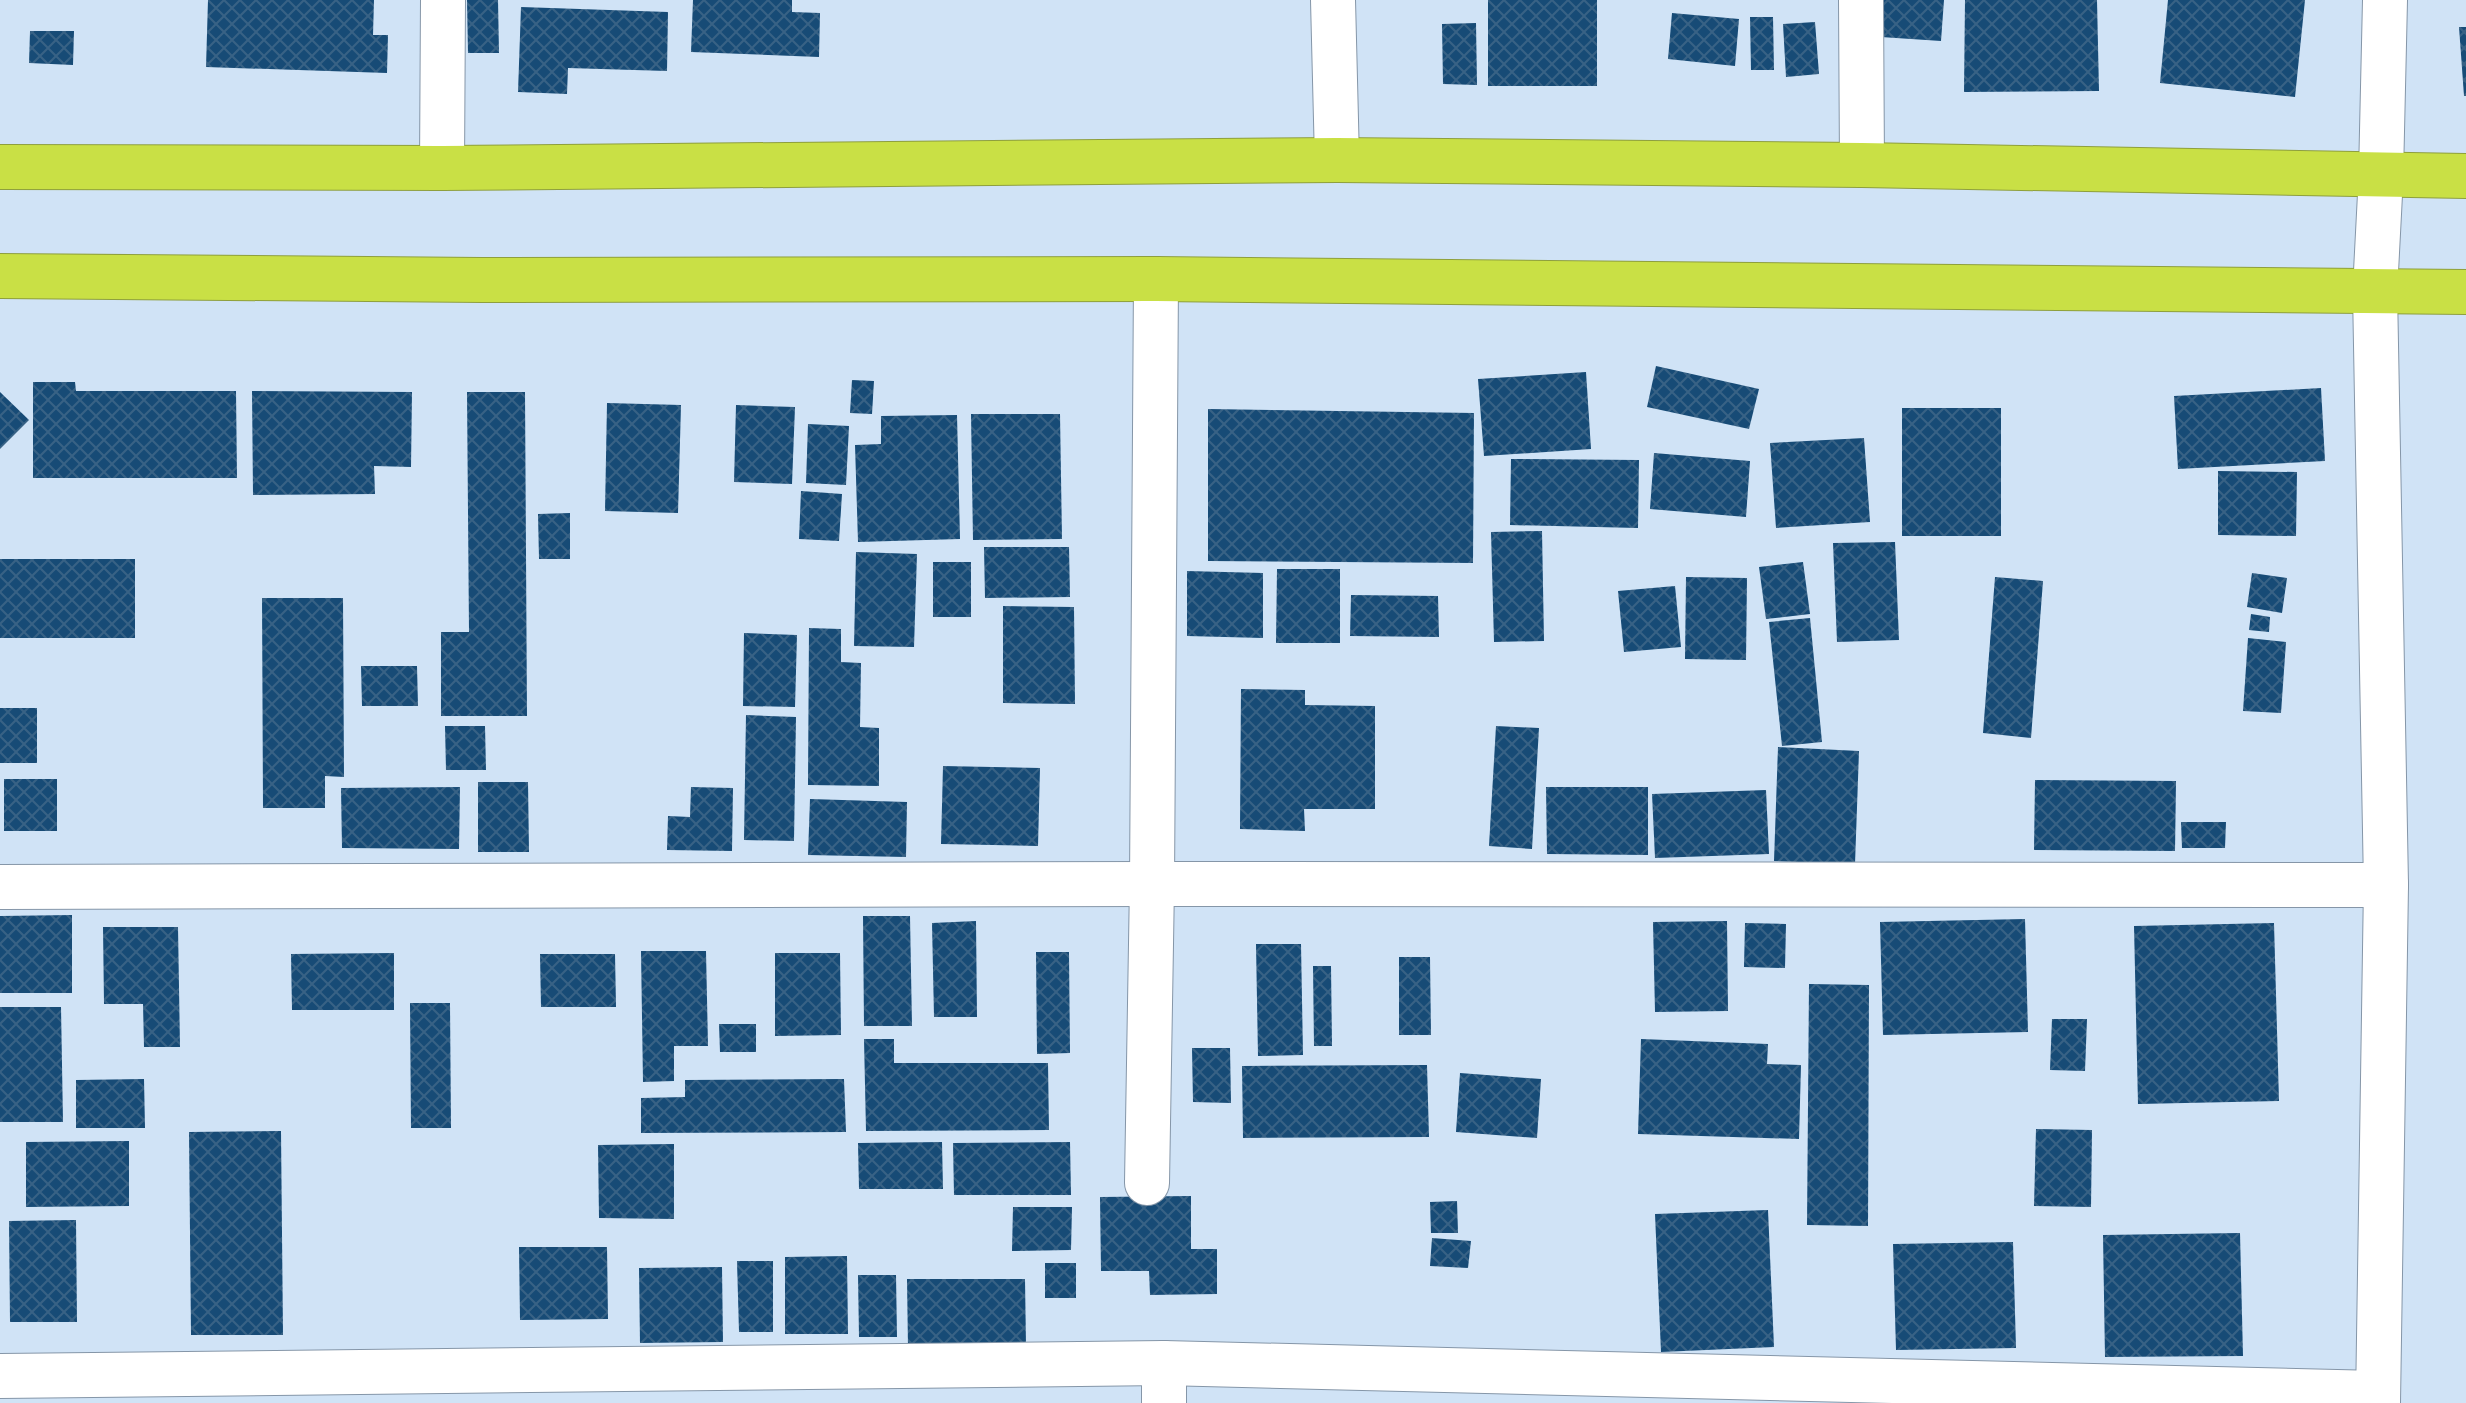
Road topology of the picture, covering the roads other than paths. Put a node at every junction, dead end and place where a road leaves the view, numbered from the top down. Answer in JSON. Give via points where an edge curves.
{"nodes":[{"id":1,"x":443,"y":0,"type":"edge"},
{"id":2,"x":1333,"y":0,"type":"edge"},
{"id":3,"x":1861,"y":0,"type":"edge"},
{"id":4,"x":2385,"y":0,"type":"edge"},
{"id":5,"x":1337,"y":160,"type":"junction"},
{"id":6,"x":1862,"y":165,"type":"junction"},
{"id":7,"x":0,"y":167,"type":"edge"},
{"id":8,"x":442,"y":168,"type":"junction"},
{"id":9,"x":2381,"y":175,"type":"junction"},
{"id":10,"x":2466,"y":176,"type":"edge"},
{"id":11,"x":0,"y":276,"type":"edge"},
{"id":12,"x":1156,"y":279,"type":"junction"},
{"id":13,"x":2375,"y":291,"type":"junction"},
{"id":14,"x":2466,"y":292,"type":"edge"},
{"id":15,"x":1152,"y":884,"type":"junction"},
{"id":16,"x":2386,"y":885,"type":"junction"},
{"id":17,"x":0,"y":887,"type":"edge"},
{"id":18,"x":1147,"y":1183,"type":"dead end"},
{"id":19,"x":0,"y":1376,"type":"edge"},
{"id":20,"x":1164,"y":1383,"type":"edge"},
{"id":21,"x":2378,"y":1398,"type":"edge"}],
"edges":[{"from":1,"to":8,"type":"street"},
{"from":2,"to":5,"type":"street"},
{"from":3,"to":6,"type":"street"},
{"from":4,"to":9,"type":"street"},
{"from":5,"to":6,"type":"highway"},
{"from":5,"to":8,"type":"highway"},
{"from":6,"to":9,"type":"highway"},
{"from":7,"to":8,"type":"highway"},
{"from":9,"to":10,"type":"highway"},
{"from":9,"to":13,"type":"street"},
{"from":11,"to":12,"type":"highway"},
{"from":12,"to":13,"type":"highway"},
{"from":12,"to":15,"type":"street"},
{"from":13,"to":14,"type":"highway"},
{"from":13,"to":16,"type":"street"},
{"from":15,"to":16,"type":"street"},
{"from":15,"to":17,"type":"street"},
{"from":15,"to":18,"type":"street"},
{"from":16,"to":21,"type":"street"},
{"from":19,"to":20,"type":"street"},
{"from":20,"to":21,"type":"street"}]}
